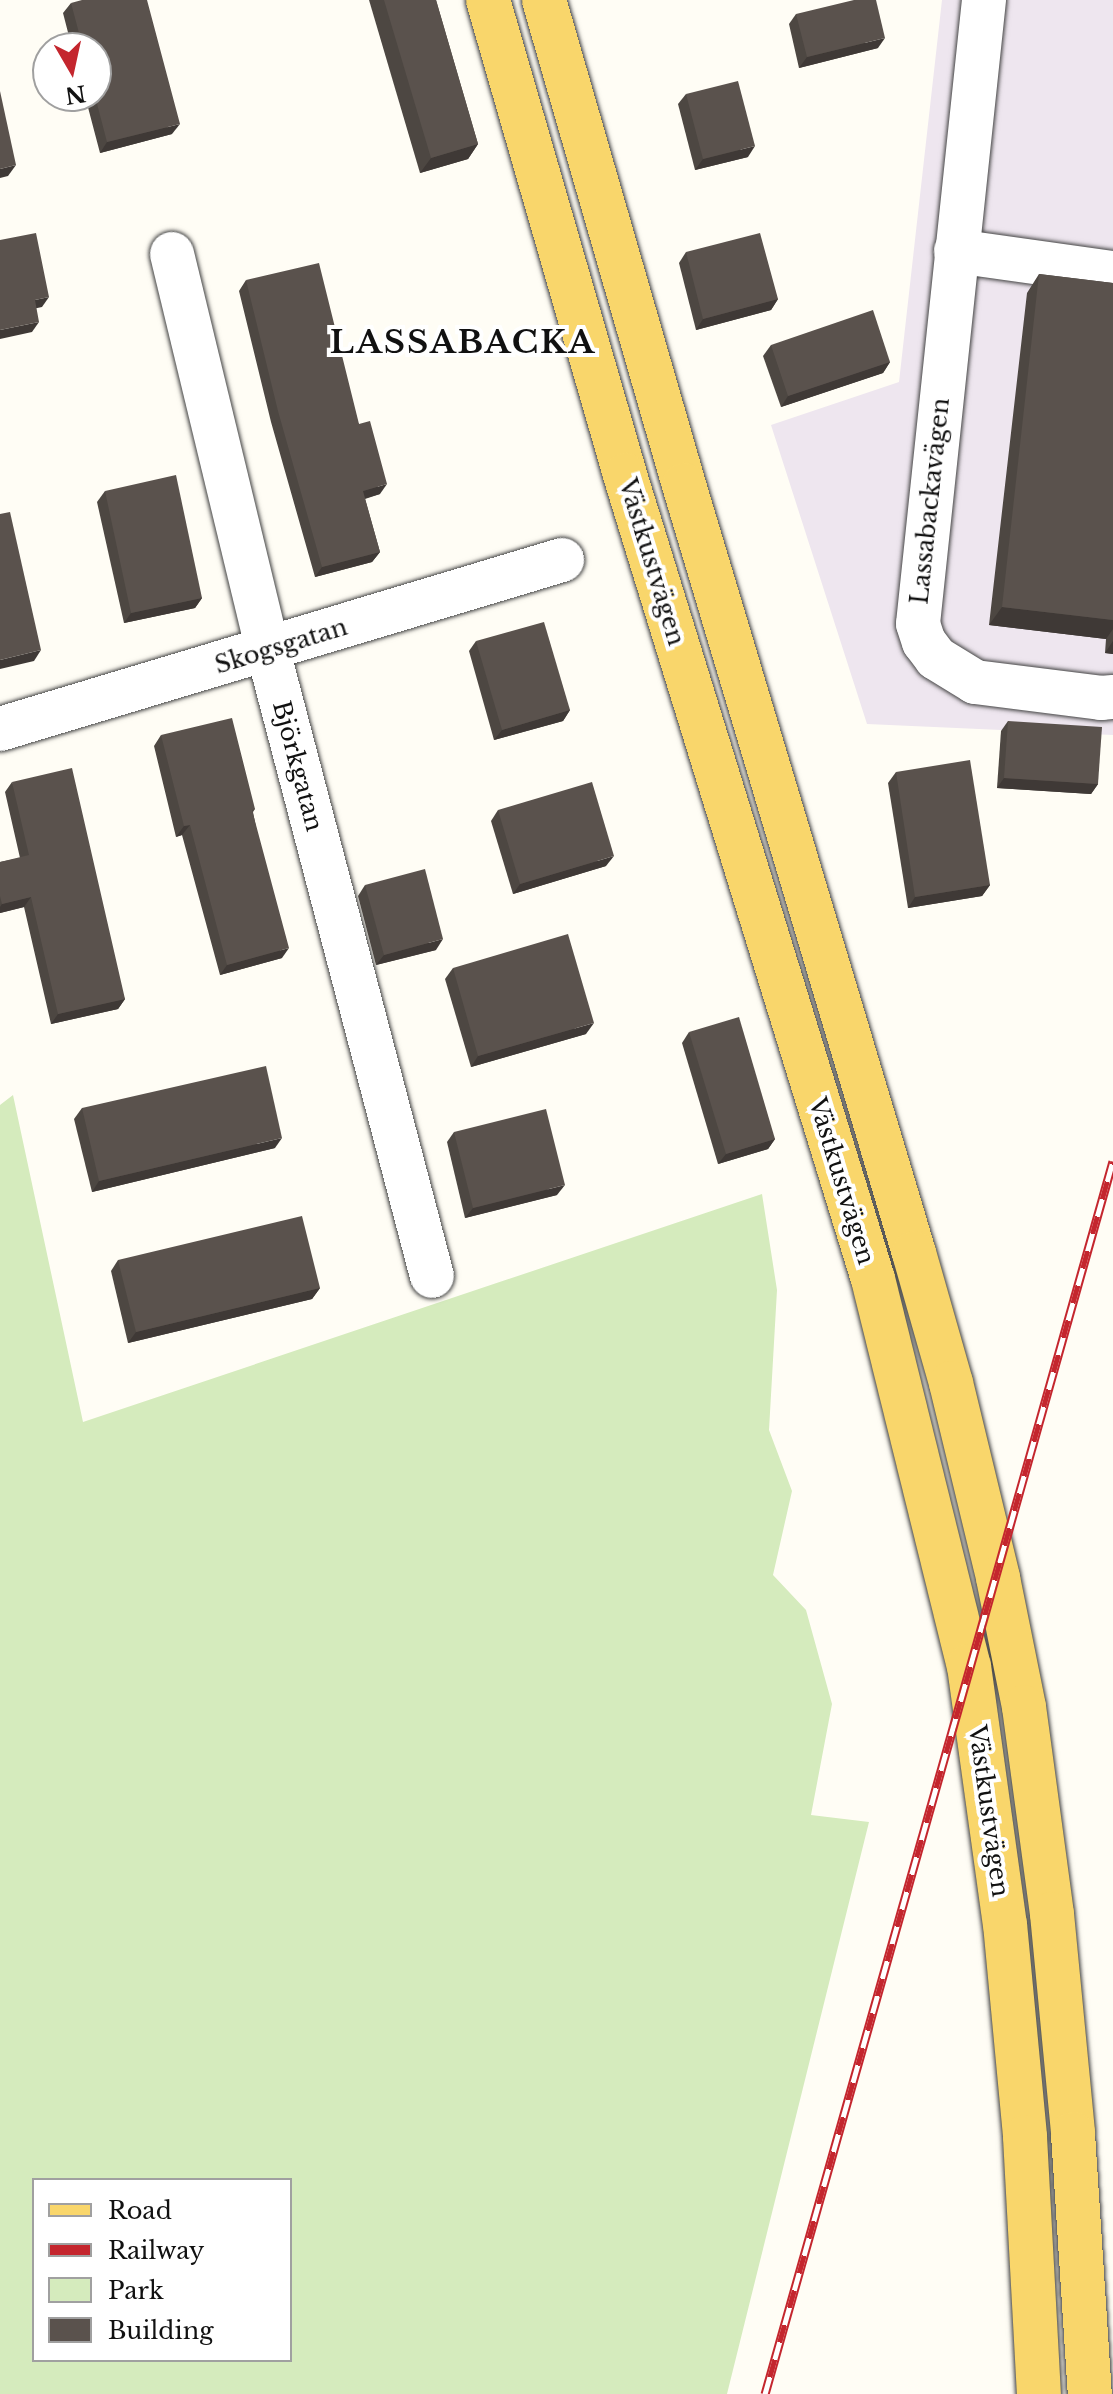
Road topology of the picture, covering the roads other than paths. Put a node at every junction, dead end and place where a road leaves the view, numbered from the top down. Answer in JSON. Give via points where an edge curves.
{"nodes":[{"id":1,"x":488,"y":0,"type":"edge"},
{"id":2,"x":544,"y":0,"type":"edge"},
{"id":3,"x":984,"y":0,"type":"edge"},
{"id":4,"x":956,"y":251,"type":"junction"},
{"id":5,"x":172,"y":254,"type":"dead end"},
{"id":6,"x":1113,"y":273,"type":"edge"},
{"id":7,"x":562,"y":560,"type":"dead end"},
{"id":8,"x":268,"y":651,"type":"junction"},
{"id":9,"x":1113,"y":697,"type":"edge"},
{"id":10,"x":0,"y":729,"type":"edge"},
{"id":11,"x":432,"y":1276,"type":"dead end"},
{"id":12,"x":1039,"y":2394,"type":"edge"},
{"id":13,"x":1090,"y":2394,"type":"edge"}],
"edges":[{"from":1,"to":12,"type":"main road","name":"Västkustvägen","via":[[625,475],[873,1279],[969,1666],[1005,1924],[1025,2137]]},
{"from":2,"to":13,"type":"main road","name":"Västkustvägen","via":[[914,1253],[998,1578],[1024,1707],[1052,1914]]},
{"from":3,"to":4,"type":"street","name":"Lassabackavägen"},
{"from":4,"to":6,"type":"street"},
{"from":4,"to":9,"type":"street","name":"Lassabackavägen","via":[[918,599],[924,642],[936,658],[975,682]]},
{"from":5,"to":8,"type":"street","name":"Björkgatan"},
{"from":7,"to":8,"type":"street","name":"Skogsgatan"},
{"from":8,"to":10,"type":"street","name":"Skogsgatan"},
{"from":8,"to":11,"type":"street","name":"Björkgatan"}]}
